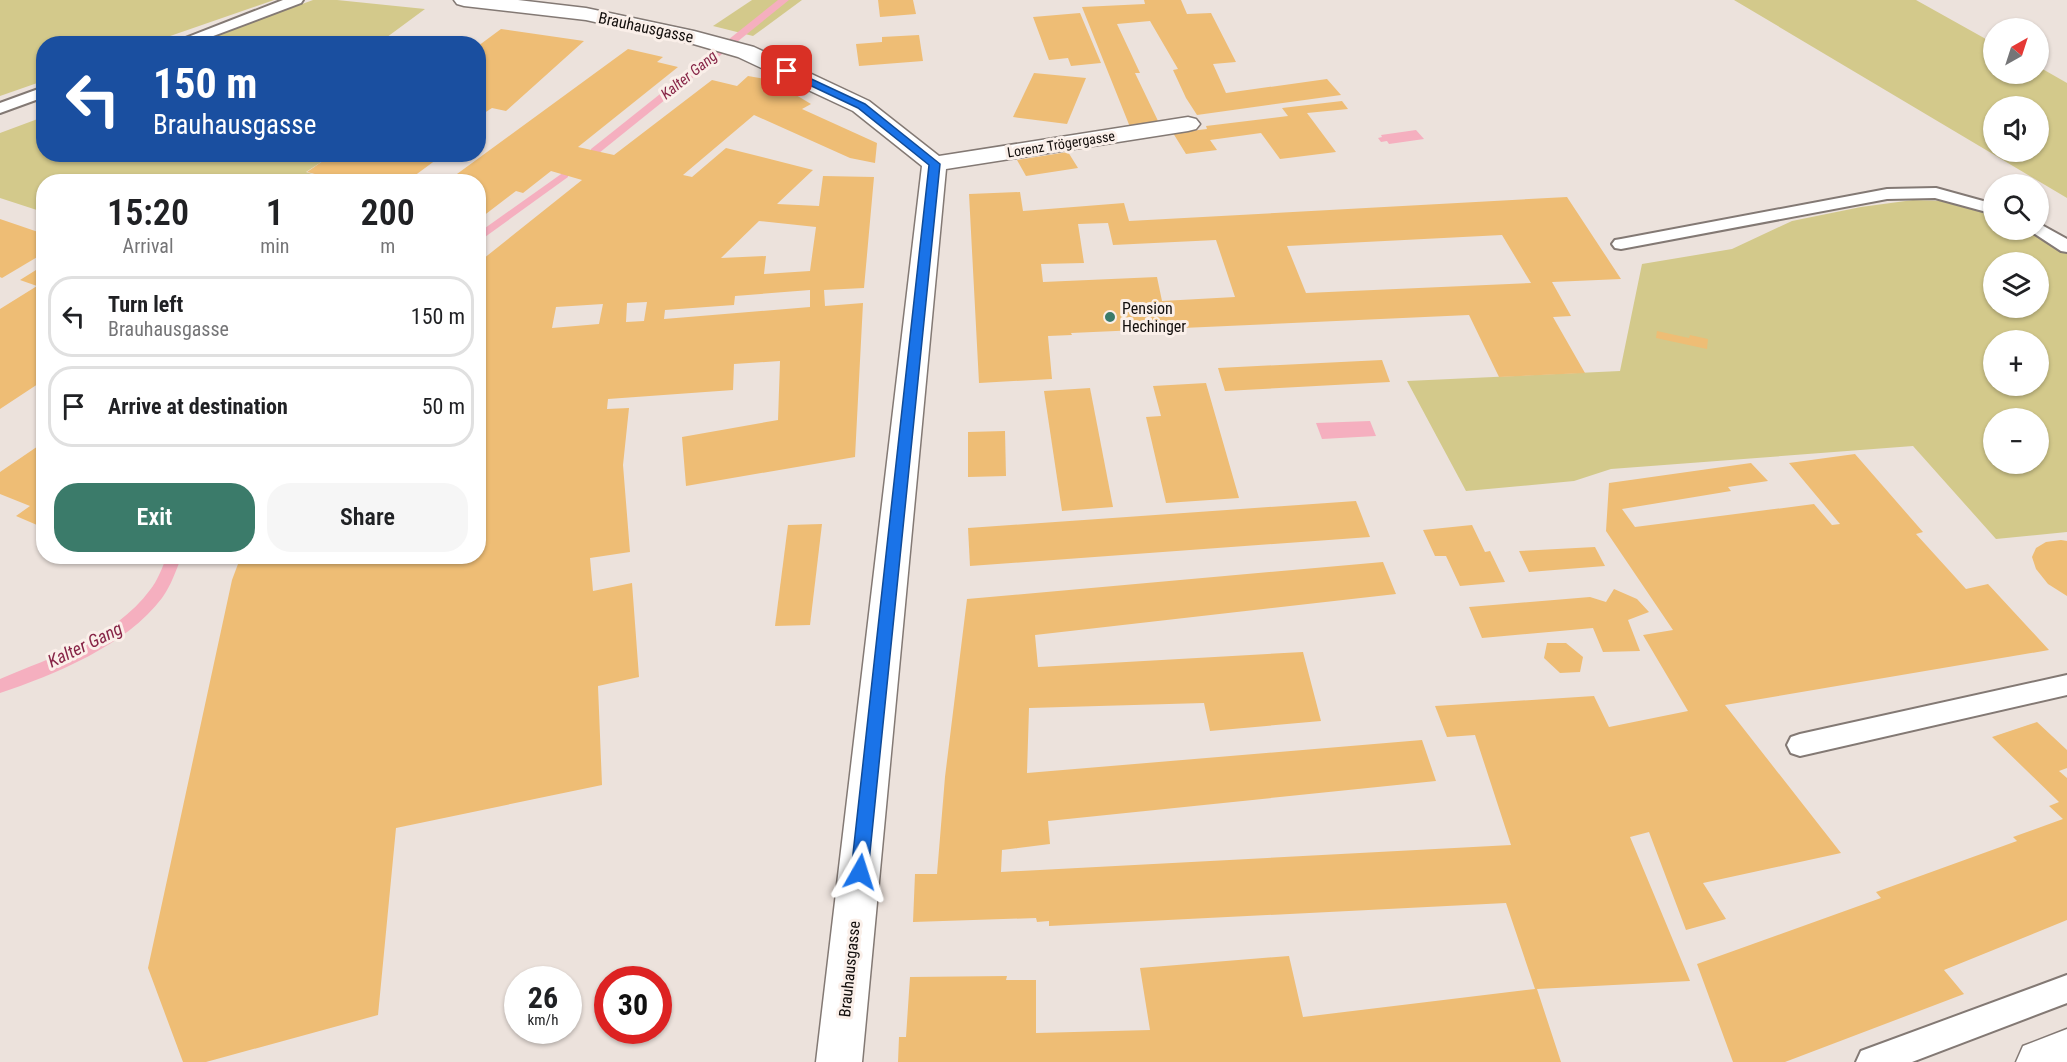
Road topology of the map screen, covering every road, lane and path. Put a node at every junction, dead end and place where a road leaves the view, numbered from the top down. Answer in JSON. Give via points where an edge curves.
{"nodes":[{"id":1,"x":296,"y":0,"type":"edge"},
{"id":2,"x":464,"y":0,"type":"edge"},
{"id":3,"x":591,"y":7,"type":"edge"},
{"id":4,"x":199,"y":36,"type":"edge"},
{"id":5,"x":36,"y":95,"type":"edge"},
{"id":6,"x":0,"y":108,"type":"edge"},
{"id":7,"x":1188,"y":124,"type":"dead end"},
{"id":8,"x":934,"y":164,"type":"junction"},
{"id":9,"x":1983,"y":206,"type":"edge"},
{"id":10,"x":2049,"y":235,"type":"edge"},
{"id":11,"x":1621,"y":244,"type":"dead end"},
{"id":12,"x":2067,"y":246,"type":"edge"},
{"id":13,"x":2067,"y":685,"type":"edge"},
{"id":14,"x":1800,"y":745,"type":"dead end"},
{"id":15,"x":2067,"y":989,"type":"edge"},
{"id":16,"x":2067,"y":1051,"type":"edge"},
{"id":17,"x":839,"y":1062,"type":"edge"},
{"id":18,"x":1872,"y":1062,"type":"edge"},
{"id":19,"x":2039,"y":1062,"type":"edge"}],
"edges":[{"from":1,"to":4,"type":"lane"},
{"from":2,"to":3,"type":"street","name":"Brauhausgasse"},
{"from":3,"to":8,"type":"street","name":"Brauhausgasse","via":[[746,52],[861,106]]},
{"from":5,"to":6,"type":"lane"},
{"from":7,"to":8,"type":"street","name":"Lorenz Trögergasse"},
{"from":8,"to":17,"type":"street","name":"Brauhausgasse"},
{"from":9,"to":11,"type":"lane","via":[[1936,193],[1887,194]]},
{"from":10,"to":12,"type":"lane"},
{"from":13,"to":14,"type":"lane"},
{"from":15,"to":18,"type":"lane"},
{"from":16,"to":19,"type":"street"}]}
